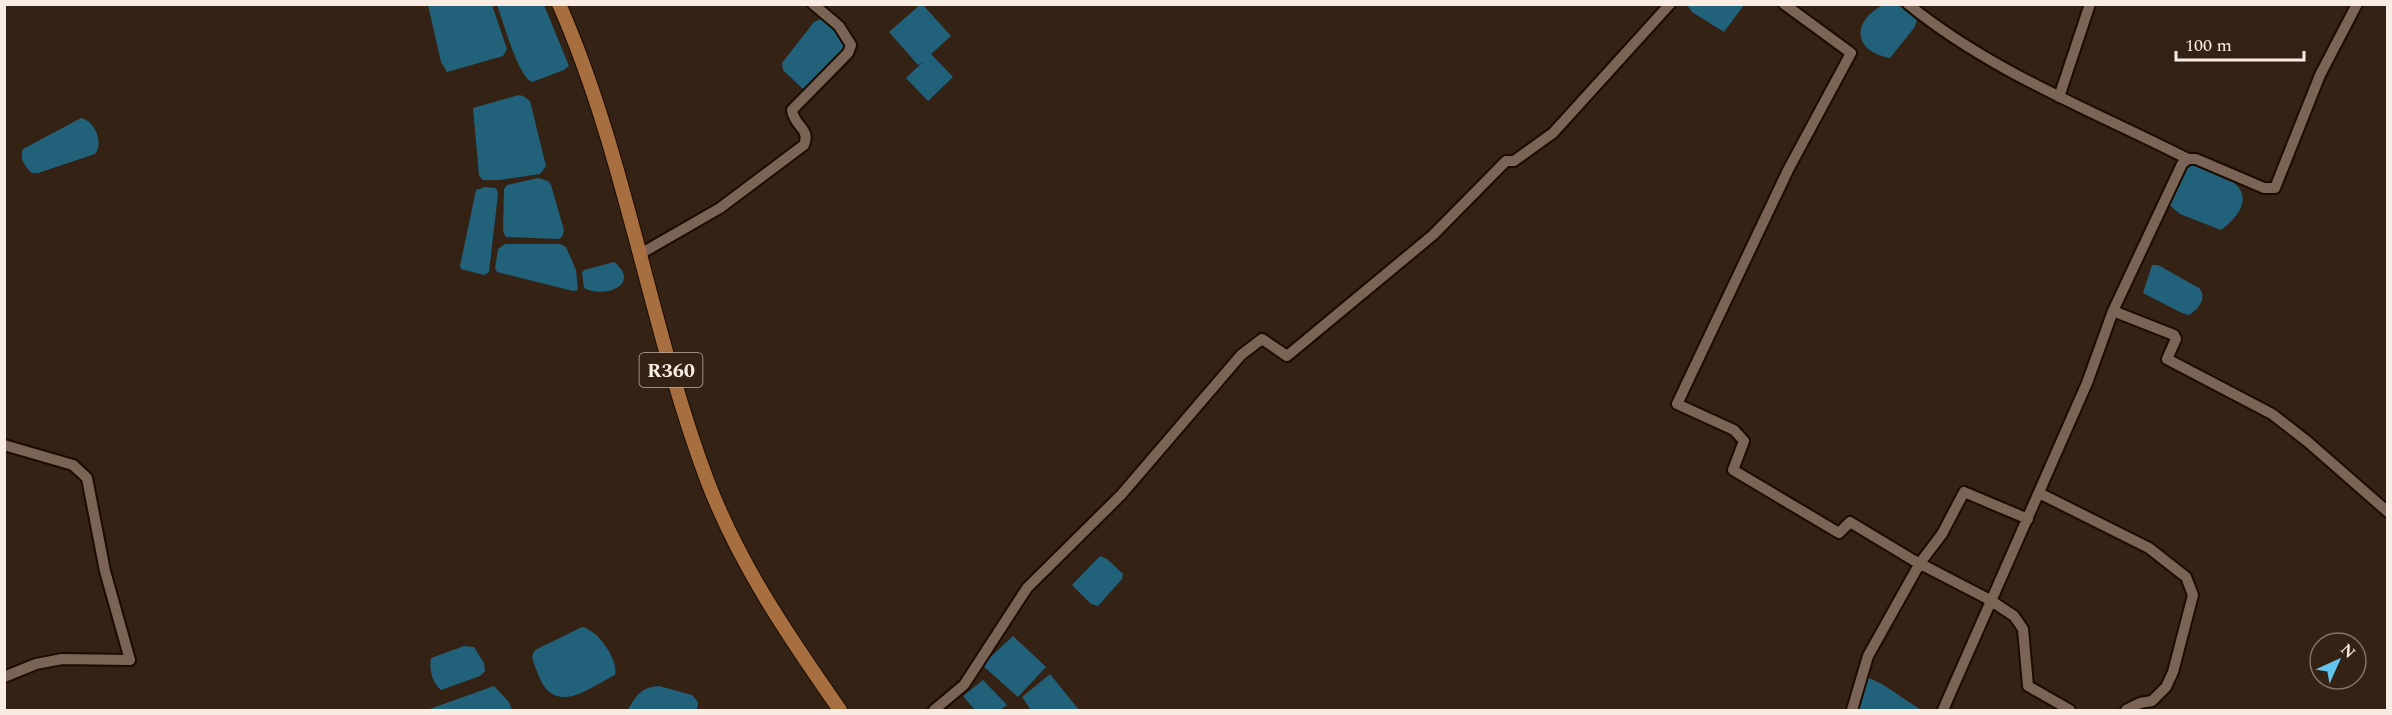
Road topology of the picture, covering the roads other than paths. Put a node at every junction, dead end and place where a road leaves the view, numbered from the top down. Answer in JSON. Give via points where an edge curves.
{"nodes":[{"id":1,"x":559,"y":4,"type":"edge"},
{"id":2,"x":813,"y":4,"type":"edge"},
{"id":3,"x":1670,"y":4,"type":"edge"},
{"id":4,"x":1784,"y":4,"type":"edge"},
{"id":5,"x":1908,"y":4,"type":"edge"},
{"id":6,"x":2090,"y":4,"type":"edge"},
{"id":7,"x":2357,"y":4,"type":"edge"},
{"id":8,"x":2059,"y":97,"type":"junction"},
{"id":9,"x":2188,"y":159,"type":"junction"},
{"id":10,"x":640,"y":254,"type":"junction"},
{"id":11,"x":2114,"y":310,"type":"junction"},
{"id":12,"x":4,"y":445,"type":"edge"},
{"id":13,"x":2039,"y":493,"type":"junction"},
{"id":14,"x":2388,"y":512,"type":"edge"},
{"id":15,"x":2028,"y":519,"type":"junction"},
{"id":16,"x":1920,"y":563,"type":"junction"},
{"id":17,"x":1990,"y":600,"type":"junction"},
{"id":18,"x":4,"y":677,"type":"edge"},
{"id":19,"x":840,"y":711,"type":"edge"},
{"id":20,"x":934,"y":711,"type":"edge"},
{"id":21,"x":1852,"y":711,"type":"edge"},
{"id":22,"x":1943,"y":711,"type":"edge"},
{"id":23,"x":2070,"y":711,"type":"edge"},
{"id":24,"x":2126,"y":711,"type":"edge"}],
"edges":[{"from":1,"to":10,"type":"main road","number":"R360","via":[[597,108]]},
{"from":2,"to":10,"type":"street","via":[[839,26],[851,45],[848,53],[792,110],[806,133],[804,145],[720,208]]},
{"from":3,"to":20,"type":"street","via":[[1553,133],[1514,161],[1506,161],[1433,235],[1287,357],[1262,339],[1241,355],[1121,495],[1027,588],[964,685]]},
{"from":4,"to":16,"type":"street","via":[[1851,53],[1788,170],[1677,404],[1734,430],[1744,441],[1733,470],[1839,532],[1850,522]]},
{"from":5,"to":8,"type":"street","via":[[1966,44]]},
{"from":6,"to":8,"type":"street"},
{"from":7,"to":9,"type":"street","via":[[2320,75],[2275,188],[2264,188],[2206,162]]},
{"from":8,"to":9,"type":"street"},
{"from":9,"to":11,"type":"street","via":[[2166,195]]},
{"from":10,"to":19,"type":"main road","number":"R360","via":[[674,381],[720,510],[778,621]]},
{"from":11,"to":13,"type":"street"},
{"from":11,"to":14,"type":"street","via":[[2174,335],[2176,339],[2167,359],[2272,414]]},
{"from":12,"to":18,"type":"street","via":[[73,465],[87,478],[105,571],[130,660],[62,659]]},
{"from":13,"to":15,"type":"street"},
{"from":13,"to":24,"type":"street","via":[[2149,548],[2186,577],[2193,595],[2174,672],[2152,701]]},
{"from":15,"to":16,"type":"street","via":[[1964,492],[1942,534]]},
{"from":15,"to":17,"type":"street"},
{"from":16,"to":17,"type":"street"},
{"from":16,"to":21,"type":"street","via":[[1868,656]]},
{"from":17,"to":22,"type":"street"},
{"from":17,"to":23,"type":"street","via":[[2014,616],[2023,629],[2028,686]]}]}
